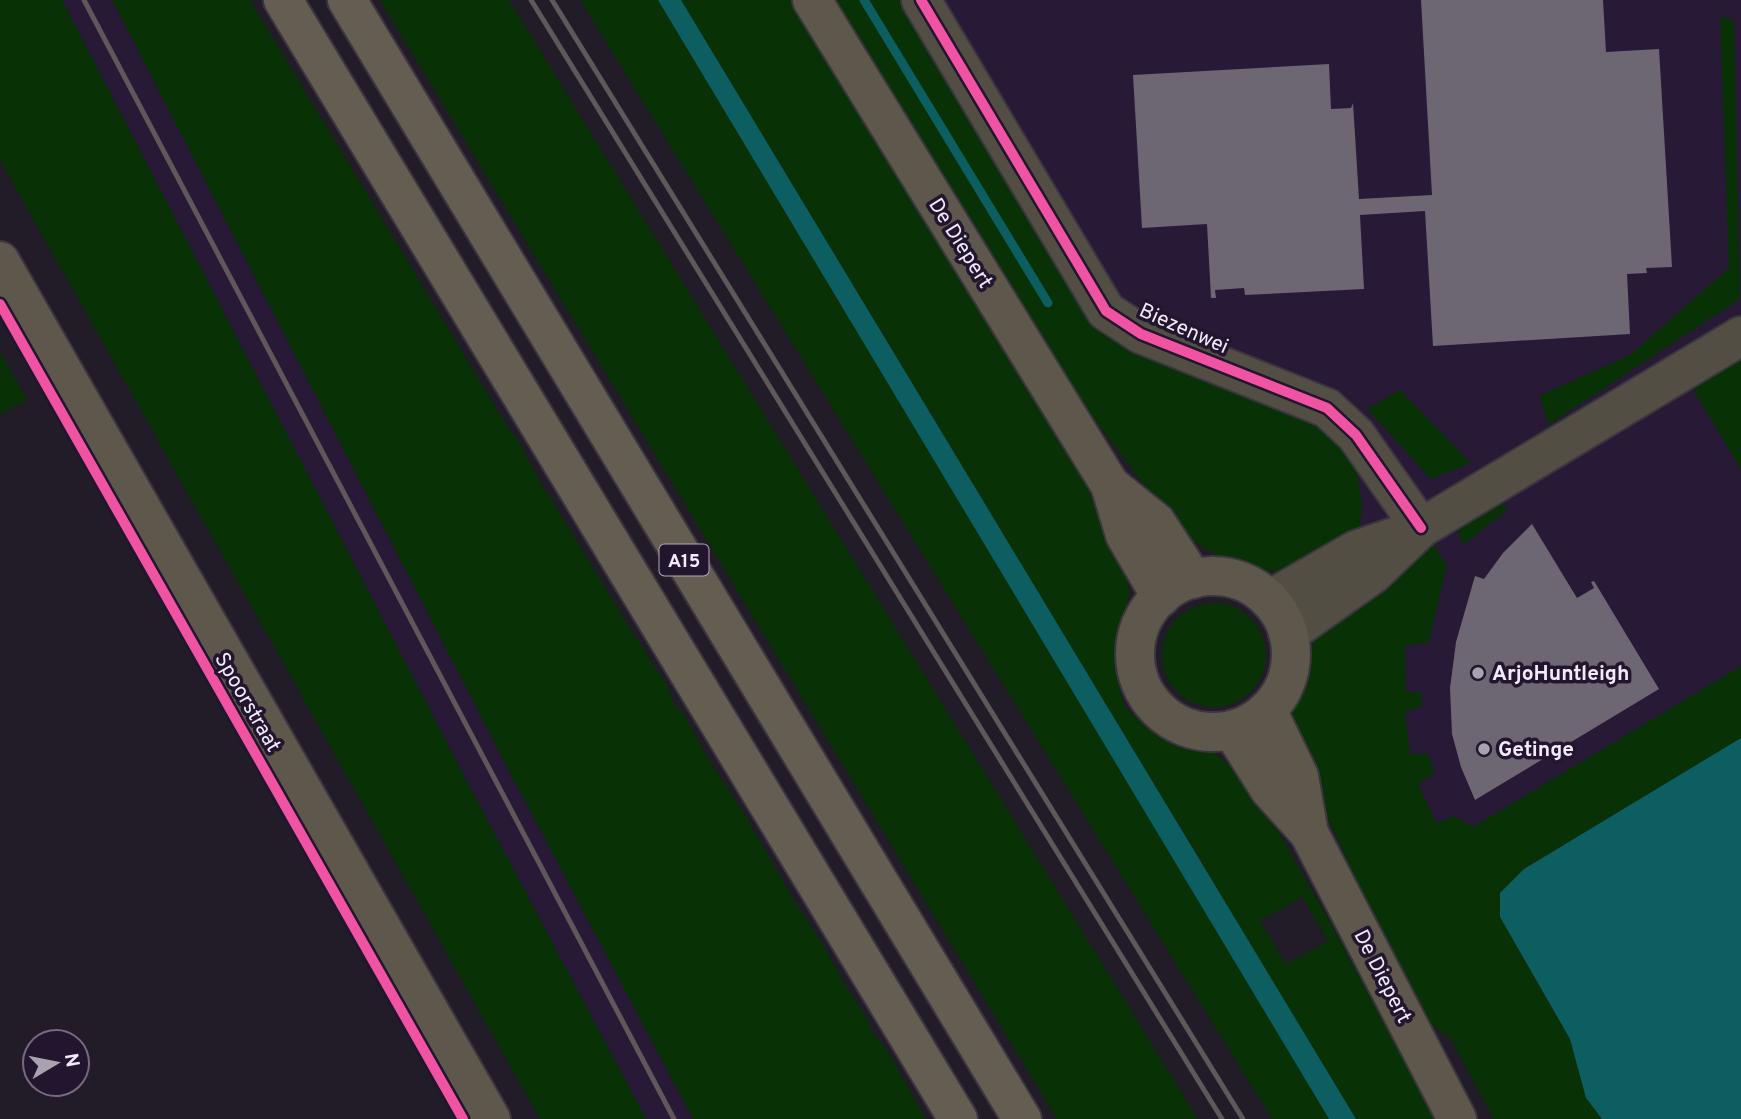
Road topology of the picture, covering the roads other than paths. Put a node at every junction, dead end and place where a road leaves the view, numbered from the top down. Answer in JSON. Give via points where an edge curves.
{"nodes":[{"id":1,"x":283,"y":0,"type":"edge"},
{"id":2,"x":347,"y":0,"type":"edge"},
{"id":3,"x":812,"y":0,"type":"edge"},
{"id":4,"x":921,"y":0,"type":"edge"},
{"id":5,"x":0,"y":261,"type":"edge"},
{"id":6,"x":1741,"y":336,"type":"edge"},
{"id":7,"x":1420,"y":528,"type":"junction"},
{"id":8,"x":1177,"y":588,"type":"junction"},
{"id":9,"x":1269,"y":600,"type":"junction"},
{"id":10,"x":1288,"y":634,"type":"junction"},
{"id":11,"x":1267,"y":710,"type":"junction"},
{"id":12,"x":1232,"y":730,"type":"junction"},
{"id":13,"x":1309,"y":833,"type":"junction"},
{"id":14,"x":491,"y":1119,"type":"edge"},
{"id":15,"x":958,"y":1119,"type":"edge"},
{"id":16,"x":1022,"y":1119,"type":"edge"},
{"id":17,"x":1457,"y":1119,"type":"edge"}],
"edges":[{"from":1,"to":15,"type":"highway","number":"A15"},
{"from":2,"to":16,"type":"highway","number":"A15"},
{"from":3,"to":8,"type":"main road","name":"De Diepert","via":[[1110,485],[1125,535]]},
{"from":4,"to":7,"type":"street","name":"Biezenwei","via":[[1106,311],[1141,334],[1327,408],[1356,435]]},
{"from":5,"to":14,"type":"main road","name":"Spoorstraat"},
{"from":6,"to":7,"type":"street"},
{"from":7,"to":9,"type":"street","via":[[1356,550]]},
{"from":7,"to":10,"type":"street","via":[[1373,574]]},
{"from":8,"to":9,"type":"main road","via":[[1214,576],[1253,587]]},
{"from":8,"to":12,"type":"main road","via":[[1145,617],[1137,641],[1136,667],[1145,691],[1160,711],[1182,725],[1207,732]]},
{"from":9,"to":10,"type":"main road"},
{"from":10,"to":11,"type":"main road","via":[[1288,675]]},
{"from":11,"to":12,"type":"main road"},
{"from":11,"to":13,"type":"main road","name":"De Diepert","via":[[1299,776]]},
{"from":12,"to":13,"type":"main road","name":"De Diepert","via":[[1270,790]]},
{"from":13,"to":17,"type":"main road","name":"De Diepert"}]}
